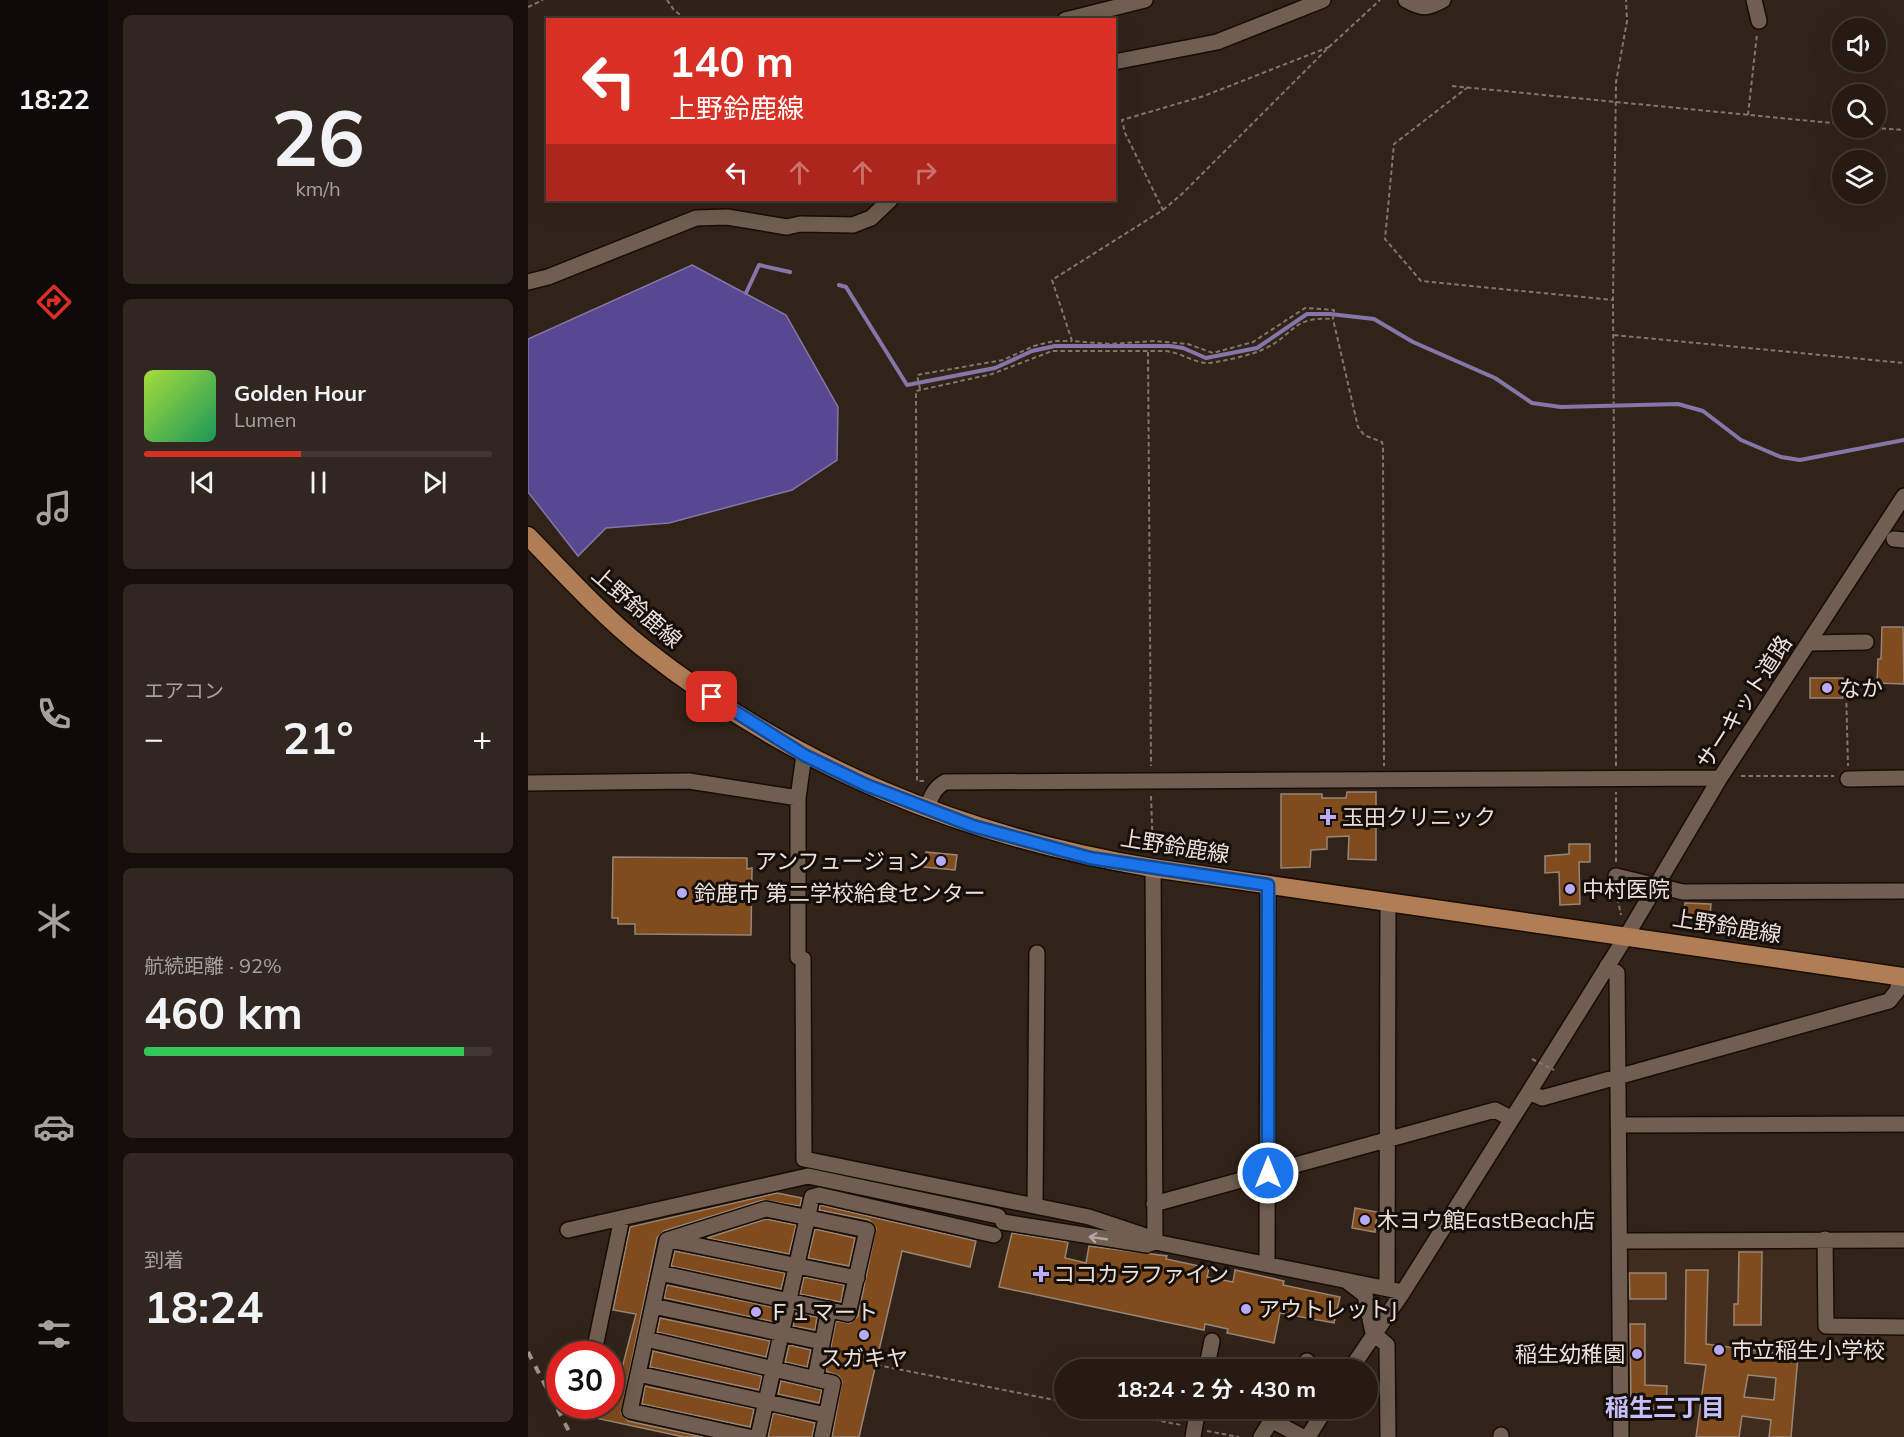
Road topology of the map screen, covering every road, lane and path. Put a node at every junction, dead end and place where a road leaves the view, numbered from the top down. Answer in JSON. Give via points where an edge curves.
{"nodes":[{"id":1,"x":543,"y":0,"type":"edge"},
{"id":2,"x":667,"y":0,"type":"edge"},
{"id":3,"x":1145,"y":0,"type":"edge"},
{"id":4,"x":1323,"y":0,"type":"edge"},
{"id":5,"x":1380,"y":0,"type":"edge"},
{"id":6,"x":1406,"y":0,"type":"edge"},
{"id":7,"x":1443,"y":0,"type":"edge"},
{"id":8,"x":1626,"y":0,"type":"edge"},
{"id":9,"x":1754,"y":0,"type":"edge"},
{"id":10,"x":528,"y":7,"type":"edge"},
{"id":11,"x":684,"y":18,"type":"edge"},
{"id":12,"x":1073,"y":18,"type":"edge"},
{"id":13,"x":1759,"y":21,"type":"joint"},
{"id":14,"x":1329,"y":47,"type":"junction"},
{"id":15,"x":1116,"y":62,"type":"edge"},
{"id":16,"x":1452,"y":86,"type":"dead end"},
{"id":17,"x":1468,"y":87,"type":"junction"},
{"id":18,"x":1617,"y":103,"type":"junction"},
{"id":19,"x":1748,"y":115,"type":"junction"},
{"id":20,"x":1832,"y":123,"type":"edge"},
{"id":21,"x":1886,"y":129,"type":"edge"},
{"id":22,"x":1904,"y":130,"type":"edge"},
{"id":23,"x":889,"y":201,"type":"edge"},
{"id":24,"x":1163,"y":210,"type":"junction"},
{"id":25,"x":528,"y":282,"type":"edge"},
{"id":26,"x":1613,"y":300,"type":"junction"},
{"id":27,"x":1333,"y":318,"type":"junction"},
{"id":28,"x":1614,"y":335,"type":"junction"},
{"id":29,"x":1072,"y":341,"type":"junction"},
{"id":30,"x":1148,"y":351,"type":"junction"},
{"id":31,"x":1904,"y":363,"type":"edge"},
{"id":32,"x":920,"y":389,"type":"junction"},
{"id":33,"x":1904,"y":496,"type":"edge"},
{"id":34,"x":528,"y":536,"type":"edge"},
{"id":35,"x":1866,"y":642,"type":"dead end"},
{"id":36,"x":1809,"y":643,"type":"junction"},
{"id":37,"x":1846,"y":688,"type":"dead end"},
{"id":38,"x":804,"y":755,"type":"junction"},
{"id":39,"x":1741,"y":776,"type":"dead end"},
{"id":40,"x":1848,"y":777,"type":"junction"},
{"id":41,"x":1616,"y":778,"type":"junction"},
{"id":42,"x":1720,"y":778,"type":"junction"},
{"id":43,"x":1904,"y":778,"type":"edge"},
{"id":44,"x":1384,"y":779,"type":"junction"},
{"id":45,"x":1151,"y":782,"type":"junction"},
{"id":46,"x":528,"y":783,"type":"edge"},
{"id":47,"x":937,"y":788,"type":"junction"},
{"id":48,"x":798,"y":798,"type":"junction"},
{"id":49,"x":927,"y":810,"type":"junction"},
{"id":50,"x":1153,"y":868,"type":"junction"},
{"id":51,"x":1616,"y":876,"type":"junction"},
{"id":52,"x":1268,"y":885,"type":"junction"},
{"id":53,"x":1656,"y":886,"type":"junction"},
{"id":54,"x":1904,"y":891,"type":"edge"},
{"id":55,"x":1388,"y":902,"type":"junction"},
{"id":56,"x":1626,"y":935,"type":"junction"},
{"id":57,"x":1037,"y":953,"type":"dead end"},
{"id":58,"x":1607,"y":966,"type":"junction"},
{"id":59,"x":1902,"y":977,"type":"edge"},
{"id":60,"x":1532,"y":1059,"type":"dead end"},
{"id":61,"x":1554,"y":1070,"type":"dead end"},
{"id":62,"x":1617,"y":1076,"type":"junction"},
{"id":63,"x":1529,"y":1092,"type":"junction"},
{"id":64,"x":1512,"y":1119,"type":"junction"},
{"id":65,"x":1904,"y":1124,"type":"edge"},
{"id":66,"x":1619,"y":1125,"type":"junction"},
{"id":67,"x":1386,"y":1140,"type":"junction"},
{"id":68,"x":1268,"y":1173,"type":"junction"},
{"id":69,"x":1154,"y":1204,"type":"junction"},
{"id":70,"x":1035,"y":1206,"type":"junction"},
{"id":71,"x":1056,"y":1211,"type":"junction"},
{"id":72,"x":1000,"y":1217,"type":"junction"},
{"id":73,"x":622,"y":1218,"type":"junction"},
{"id":74,"x":806,"y":1218,"type":"junction"},
{"id":75,"x":568,"y":1230,"type":"dead end"},
{"id":76,"x":994,"y":1235,"type":"dead end"},
{"id":77,"x":1825,"y":1239,"type":"junction"},
{"id":78,"x":667,"y":1240,"type":"junction"},
{"id":79,"x":1904,"y":1240,"type":"edge"},
{"id":80,"x":1621,"y":1241,"type":"junction"},
{"id":81,"x":1155,"y":1242,"type":"junction"},
{"id":82,"x":1268,"y":1263,"type":"junction"},
{"id":83,"x":796,"y":1266,"type":"junction"},
{"id":84,"x":660,"y":1273,"type":"junction"},
{"id":85,"x":856,"y":1278,"type":"junction"},
{"id":86,"x":1343,"y":1279,"type":"junction"},
{"id":87,"x":1387,"y":1288,"type":"junction"},
{"id":88,"x":1403,"y":1292,"type":"junction"},
{"id":89,"x":788,"y":1300,"type":"junction"},
{"id":90,"x":653,"y":1306,"type":"junction"},
{"id":91,"x":829,"y":1309,"type":"junction"},
{"id":92,"x":1904,"y":1327,"type":"edge"},
{"id":93,"x":781,"y":1334,"type":"junction"},
{"id":94,"x":1373,"y":1334,"type":"junction"},
{"id":95,"x":646,"y":1340,"type":"junction"},
{"id":96,"x":596,"y":1341,"type":"edge"},
{"id":97,"x":1212,"y":1341,"type":"dead end"},
{"id":98,"x":822,"y":1342,"type":"junction"},
{"id":99,"x":1208,"y":1359,"type":"edge"},
{"id":100,"x":1357,"y":1359,"type":"edge"},
{"id":101,"x":877,"y":1365,"type":"dead end"},
{"id":102,"x":773,"y":1369,"type":"junction"},
{"id":103,"x":638,"y":1374,"type":"junction"},
{"id":104,"x":815,"y":1379,"type":"junction"},
{"id":105,"x":1054,"y":1400,"type":"edge"},
{"id":106,"x":765,"y":1402,"type":"junction"},
{"id":107,"x":826,"y":1416,"type":"junction"},
{"id":108,"x":1139,"y":1419,"type":"edge"},
{"id":109,"x":1272,"y":1419,"type":"edge"},
{"id":110,"x":1281,"y":1419,"type":"edge"},
{"id":111,"x":1319,"y":1419,"type":"edge"},
{"id":112,"x":1194,"y":1433,"type":"edge"},
{"id":113,"x":749,"y":1437,"type":"edge"},
{"id":114,"x":758,"y":1437,"type":"edge"},
{"id":115,"x":822,"y":1437,"type":"edge"},
{"id":116,"x":1239,"y":1437,"type":"edge"},
{"id":117,"x":1261,"y":1437,"type":"edge"},
{"id":118,"x":1303,"y":1437,"type":"edge"},
{"id":119,"x":1308,"y":1437,"type":"edge"},
{"id":120,"x":1388,"y":1437,"type":"edge"},
{"id":121,"x":1621,"y":1437,"type":"edge"}],
"edges":[{"from":1,"to":10,"type":"path"},
{"from":2,"to":11,"type":"path"},
{"from":3,"to":12,"type":"street"},
{"from":4,"to":15,"type":"street","via":[[1217,42]]},
{"from":5,"to":14,"type":"path"},
{"from":6,"to":7,"type":"street","via":[[1428,9]]},
{"from":8,"to":18,"type":"path"},
{"from":9,"to":13,"type":"street"},
{"from":13,"to":19,"type":"path"},
{"from":14,"to":24,"type":"path"},
{"from":14,"to":24,"type":"path","via":[[1204,96],[1122,120]]},
{"from":16,"to":17,"type":"path"},
{"from":17,"to":18,"type":"path"},
{"from":17,"to":26,"type":"path","via":[[1394,144],[1384,239],[1421,281]]},
{"from":18,"to":19,"type":"path"},
{"from":18,"to":26,"type":"path"},
{"from":19,"to":20,"type":"path"},
{"from":21,"to":22,"type":"path"},
{"from":23,"to":25,"type":"street","via":[[872,218],[857,224],[787,227],[727,217],[696,218]]},
{"from":24,"to":29,"type":"path","via":[[1052,280]]},
{"from":26,"to":28,"type":"path"},
{"from":27,"to":29,"type":"path","via":[[1334,310],[1305,308],[1253,342],[1213,353],[1188,344],[1154,341]]},
{"from":27,"to":30,"type":"path","via":[[1307,319],[1264,349],[1209,363],[1180,353]]},
{"from":27,"to":44,"type":"path","via":[[1358,427],[1364,435],[1382,442],[1383,447]]},
{"from":28,"to":31,"type":"path"},
{"from":28,"to":41,"type":"path"},
{"from":29,"to":32,"type":"path","via":[[1054,341],[1003,360],[917,375]]},
{"from":30,"to":32,"type":"path","via":[[1052,351],[992,374]]},
{"from":30,"to":45,"type":"path"},
{"from":32,"to":47,"type":"path","via":[[916,391],[918,781],[930,782]]},
{"from":33,"to":36,"type":"street","name":"サーキット道路"},
{"from":34,"to":38,"type":"main road","name":"上野鈴鹿線","via":[[641,646],[693,686]]},
{"from":35,"to":36,"type":"street"},
{"from":36,"to":42,"type":"street","name":"サーキット道路"},
{"from":37,"to":40,"type":"path"},
{"from":38,"to":48,"type":"street"},
{"from":38,"to":49,"type":"main road","name":"上野鈴鹿線"},
{"from":39,"to":40,"type":"path"},
{"from":40,"to":43,"type":"street"},
{"from":41,"to":42,"type":"street"},
{"from":41,"to":44,"type":"street"},
{"from":41,"to":51,"type":"path"},
{"from":42,"to":53,"type":"street","name":"サーキット道路"},
{"from":44,"to":45,"type":"street"},
{"from":45,"to":47,"type":"street","via":[[945,782]]},
{"from":45,"to":50,"type":"path"},
{"from":46,"to":48,"type":"street","via":[[689,781]]},
{"from":47,"to":49,"type":"street"},
{"from":48,"to":70,"type":"street","via":[[804,1160]]},
{"from":49,"to":50,"type":"main road","name":"上野鈴鹿線","via":[[1038,845]]},
{"from":50,"to":52,"type":"main road","name":"上野鈴鹿線"},
{"from":50,"to":69,"type":"street"},
{"from":51,"to":53,"type":"street"},
{"from":51,"to":56,"type":"path","via":[[1616,897]]},
{"from":52,"to":55,"type":"main road","name":"上野鈴鹿線"},
{"from":52,"to":68,"type":"street"},
{"from":53,"to":54,"type":"street","via":[[1683,892]]},
{"from":53,"to":56,"type":"street","name":"サーキット道路"},
{"from":55,"to":56,"type":"main road","name":"上野鈴鹿線"},
{"from":55,"to":67,"type":"street"},
{"from":56,"to":58,"type":"street","name":"サーキット道路"},
{"from":56,"to":59,"type":"main road","name":"上野鈴鹿線"},
{"from":57,"to":70,"type":"street"},
{"from":58,"to":62,"type":"street","via":[[1617,973]]},
{"from":58,"to":63,"type":"street","name":"サーキット道路"},
{"from":59,"to":62,"type":"street","via":[[1889,1001]]},
{"from":60,"to":61,"type":"path","bridge":true},
{"from":62,"to":63,"type":"street","via":[[1542,1098]]},
{"from":62,"to":66,"type":"street"},
{"from":63,"to":64,"type":"street","name":"サーキット道路"},
{"from":64,"to":67,"type":"street","via":[[1495,1110]]},
{"from":64,"to":88,"type":"street","name":"サーキット道路"},
{"from":65,"to":66,"type":"street"},
{"from":66,"to":80,"type":"street"},
{"from":67,"to":68,"type":"street"},
{"from":67,"to":87,"type":"street"},
{"from":68,"to":69,"type":"street"},
{"from":68,"to":82,"type":"street"},
{"from":69,"to":81,"type":"street"},
{"from":70,"to":71,"type":"street"},
{"from":71,"to":72,"type":"street","via":[[1053,1216],[1036,1221]]},
{"from":71,"to":81,"type":"street","via":[[1089,1217]]},
{"from":72,"to":73,"type":"street","via":[[808,1176]]},
{"from":81,"to":72,"type":"street","one_way":true,"via":[[1148,1245]]},
{"from":73,"to":75,"type":"street"},
{"from":73,"to":96,"type":"street"},
{"from":74,"to":76,"type":"street","via":[[812,1197],[819,1195]]},
{"from":74,"to":78,"type":"street","via":[[766,1209]]},
{"from":74,"to":83,"type":"street"},
{"from":74,"to":85,"type":"street","via":[[867,1230]]},
{"from":77,"to":79,"type":"street"},
{"from":77,"to":80,"type":"street"},
{"from":77,"to":92,"type":"street","via":[[1826,1326]]},
{"from":78,"to":83,"type":"street"},
{"from":78,"to":84,"type":"street"},
{"from":80,"to":121,"type":"street"},
{"from":81,"to":82,"type":"street"},
{"from":82,"to":86,"type":"street"},
{"from":83,"to":85,"type":"street"},
{"from":83,"to":89,"type":"street"},
{"from":84,"to":89,"type":"street"},
{"from":84,"to":90,"type":"street"},
{"from":85,"to":91,"type":"street","via":[[848,1314]]},
{"from":86,"to":87,"type":"street"},
{"from":86,"to":94,"type":"street","via":[[1365,1295]]},
{"from":87,"to":88,"type":"street"},
{"from":88,"to":94,"type":"street","name":"サーキット道路"},
{"from":89,"to":91,"type":"street"},
{"from":89,"to":93,"type":"street"},
{"from":90,"to":93,"type":"street"},
{"from":90,"to":95,"type":"street"},
{"from":91,"to":98,"type":"street"},
{"from":93,"to":98,"type":"street"},
{"from":93,"to":102,"type":"street"},
{"from":94,"to":100,"type":"street","name":"サーキット道路"},
{"from":94,"to":120,"type":"street","via":[[1388,1345]]},
{"from":95,"to":102,"type":"street"},
{"from":95,"to":103,"type":"street"},
{"from":97,"to":99,"type":"street"},
{"from":98,"to":104,"type":"street"},
{"from":101,"to":105,"type":"path"},
{"from":102,"to":104,"type":"street"},
{"from":102,"to":106,"type":"street"},
{"from":103,"to":106,"type":"street"},
{"from":103,"to":113,"type":"street","via":[[630,1411]]},
{"from":104,"to":107,"type":"street","via":[[834,1383]]},
{"from":106,"to":107,"type":"street"},
{"from":106,"to":114,"type":"street"},
{"from":107,"to":115,"type":"street"},
{"from":108,"to":112,"type":"path"},
{"from":109,"to":117,"type":"street"},
{"from":110,"to":118,"type":"street"},
{"from":111,"to":119,"type":"street"},
{"from":112,"to":116,"type":"path"}]}
